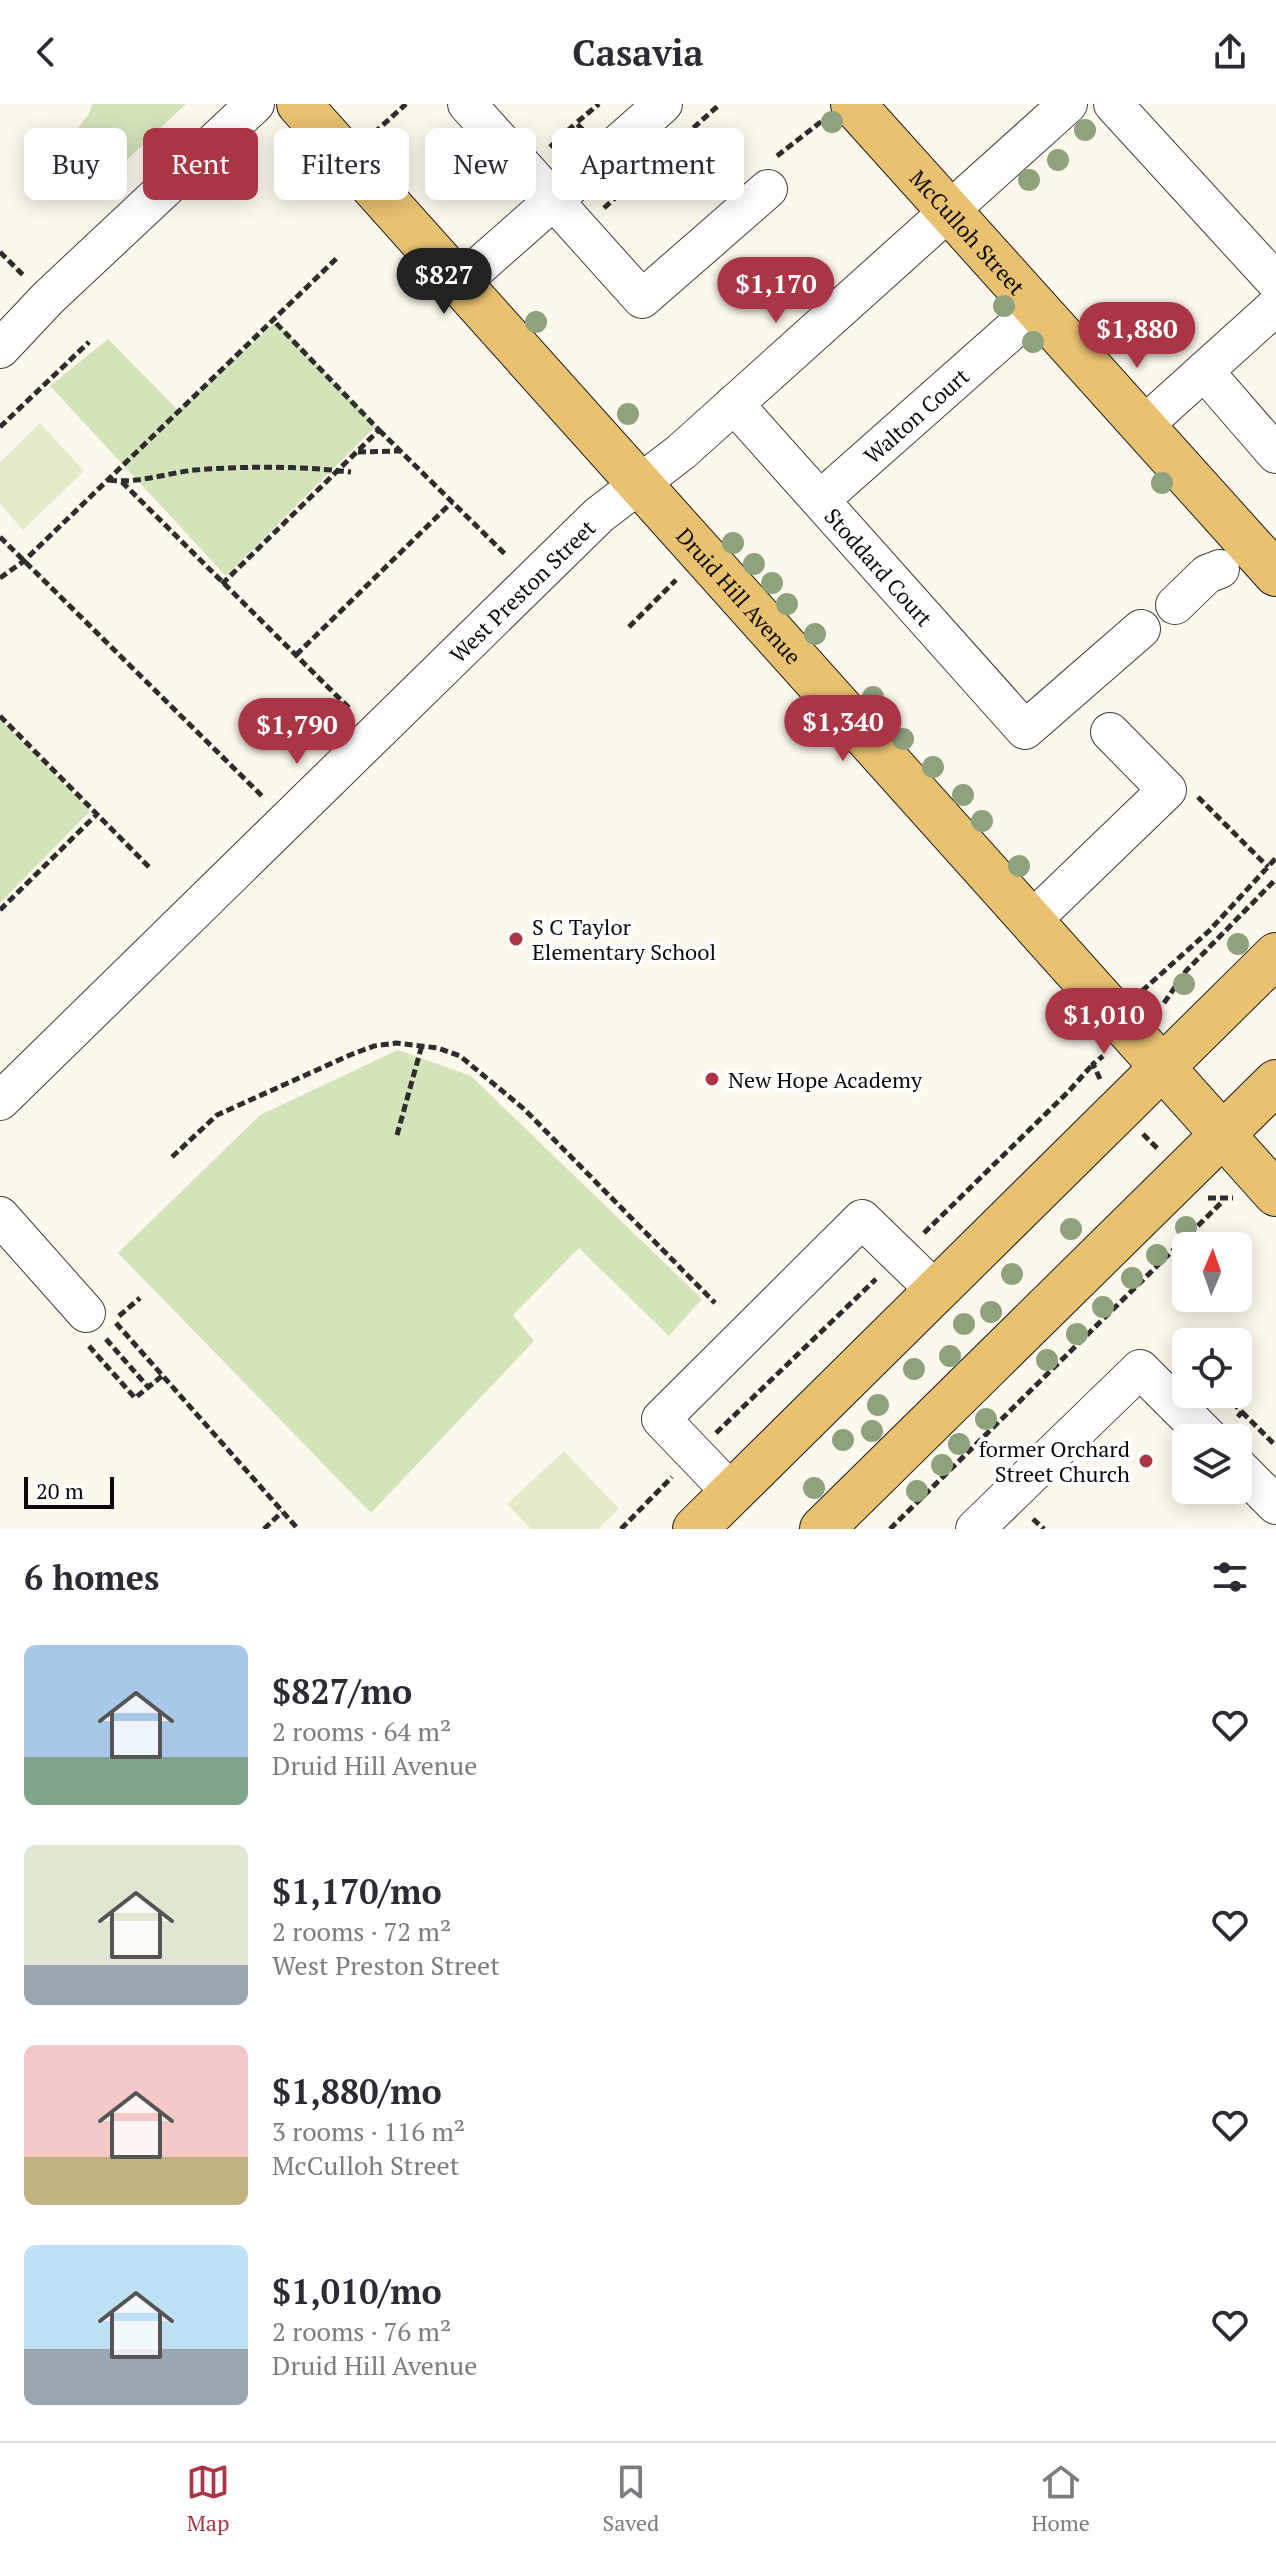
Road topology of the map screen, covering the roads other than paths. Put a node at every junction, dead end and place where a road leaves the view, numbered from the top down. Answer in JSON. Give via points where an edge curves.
{"nodes":[{"id":1,"x":255,"y":104,"type":"edge"},
{"id":2,"x":299,"y":104,"type":"edge"},
{"id":3,"x":467,"y":104,"type":"edge"},
{"id":4,"x":663,"y":104,"type":"edge"},
{"id":5,"x":1068,"y":104,"type":"edge"},
{"id":6,"x":1113,"y":104,"type":"edge"},
{"id":7,"x":837,"y":112,"type":"edge"},
{"id":8,"x":770,"y":174,"type":"road end"},
{"id":9,"x":557,"y":205,"type":"junction"},
{"id":10,"x":949,"y":211,"type":"junction"},
{"id":11,"x":460,"y":283,"type":"junction"},
{"id":12,"x":1273,"y":308,"type":"edge"},
{"id":13,"x":1011,"y":331,"type":"dead end"},
{"id":14,"x":4,"y":338,"type":"edge"},
{"id":15,"x":1204,"y":371,"type":"junction"},
{"id":16,"x":734,"y":404,"type":"junction"},
{"id":17,"x":1142,"y":427,"type":"junction"},
{"id":18,"x":1276,"y":454,"type":"edge"},
{"id":19,"x":640,"y":483,"type":"junction"},
{"id":20,"x":820,"y":500,"type":"junction"},
{"id":21,"x":1220,"y":569,"type":"dead end"},
{"id":22,"x":1276,"y":574,"type":"edge"},
{"id":23,"x":1175,"y":605,"type":"dead end"},
{"id":24,"x":1141,"y":629,"type":"dead end"},
{"id":25,"x":1110,"y":732,"type":"dead end"},
{"id":26,"x":1030,"y":922,"type":"junction"},
{"id":27,"x":1276,"y":955,"type":"edge"},
{"id":28,"x":1162,"y":1068,"type":"junction"},
{"id":29,"x":1276,"y":1082,"type":"edge"},
{"id":30,"x":0,"y":1101,"type":"edge"},
{"id":31,"x":1223,"y":1136,"type":"junction"},
{"id":32,"x":1256,"y":1195,"type":"edge"},
{"id":33,"x":0,"y":1216,"type":"edge"},
{"id":34,"x":935,"y":1290,"type":"junction"},
{"id":35,"x":97,"y":1327,"type":"road end"},
{"id":36,"x":1195,"y":1424,"type":"edge"},
{"id":37,"x":1252,"y":1481,"type":"edge"},
{"id":38,"x":732,"y":1493,"type":"junction"},
{"id":39,"x":1276,"y":1505,"type":"edge"},
{"id":40,"x":695,"y":1529,"type":"edge"},
{"id":41,"x":822,"y":1529,"type":"edge"},
{"id":42,"x":975,"y":1529,"type":"edge"}],
"edges":[{"from":1,"to":14,"type":"street"},
{"from":2,"to":11,"type":"main road","name":"Druid Hill Avenue"},
{"from":3,"to":9,"type":"street"},
{"from":4,"to":9,"type":"street"},
{"from":5,"to":10,"type":"street","name":"West Preston Street"},
{"from":6,"to":12,"type":"street"},
{"from":7,"to":10,"type":"main road","name":"McCulloh Street"},
{"from":8,"to":9,"type":"street","via":[[642,299]]},
{"from":9,"to":11,"type":"street"},
{"from":10,"to":16,"type":"street","name":"West Preston Street"},
{"from":10,"to":17,"type":"main road","name":"McCulloh Street"},
{"from":11,"to":19,"type":"main road","name":"Druid Hill Avenue"},
{"from":12,"to":15,"type":"street"},
{"from":13,"to":20,"type":"street","name":"Walton Court"},
{"from":15,"to":17,"type":"street"},
{"from":15,"to":18,"type":"street"},
{"from":16,"to":19,"type":"street","name":"West Preston Street"},
{"from":16,"to":20,"type":"street","name":"Stoddard Court"},
{"from":17,"to":22,"type":"main road","name":"McCulloh Street"},
{"from":19,"to":26,"type":"main road","name":"Druid Hill Avenue"},
{"from":19,"to":30,"type":"street","name":"West Preston Street","via":[[599,515]]},
{"from":20,"to":24,"type":"street","name":"Stoddard Court","via":[[1025,730]]},
{"from":21,"to":23,"type":"street","via":[[1207,574]]},
{"from":25,"to":26,"type":"street","via":[[1167,790]]},
{"from":26,"to":28,"type":"main road","name":"Druid Hill Avenue"},
{"from":27,"to":28,"type":"main road"},
{"from":28,"to":31,"type":"main road","name":"Druid Hill Avenue"},
{"from":28,"to":34,"type":"main road"},
{"from":29,"to":31,"type":"main road"},
{"from":31,"to":32,"type":"main road","name":"Druid Hill Avenue"},
{"from":31,"to":41,"type":"main road"},
{"from":33,"to":35,"type":"street"},
{"from":34,"to":38,"type":"main road"},
{"from":34,"to":38,"type":"street","via":[[862,1219],[661,1419]]},
{"from":36,"to":42,"type":"street","via":[[1140,1369]]},
{"from":37,"to":39,"type":"street"},
{"from":38,"to":40,"type":"main road"}]}
